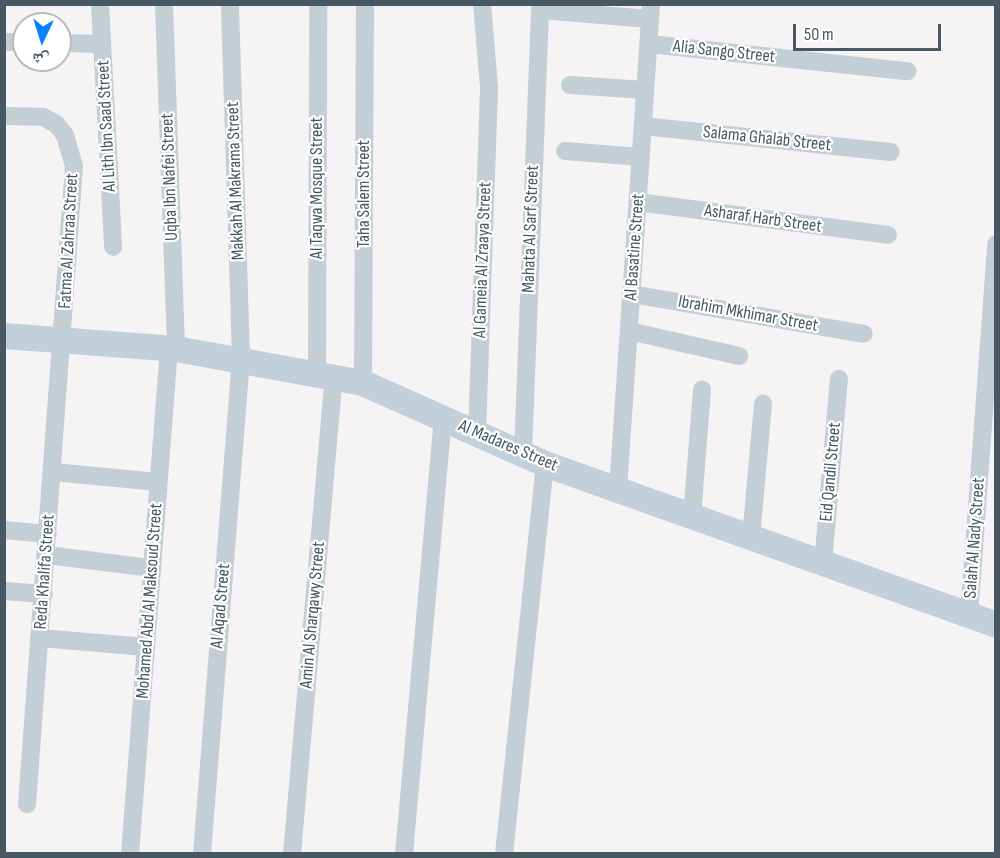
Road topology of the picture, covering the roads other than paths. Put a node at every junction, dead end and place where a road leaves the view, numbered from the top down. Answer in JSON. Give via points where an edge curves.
{"nodes":[{"id":1,"x":100,"y":4,"type":"edge"},
{"id":2,"x":164,"y":4,"type":"edge"},
{"id":3,"x":230,"y":4,"type":"edge"},
{"id":4,"x":318,"y":4,"type":"edge"},
{"id":5,"x":365,"y":4,"type":"edge"},
{"id":6,"x":482,"y":4,"type":"edge"},
{"id":7,"x":540,"y":7,"type":"edge"},
{"id":8,"x":651,"y":12,"type":"edge"},
{"id":9,"x":72,"y":43,"type":"edge"},
{"id":10,"x":102,"y":44,"type":"junction"},
{"id":11,"x":649,"y":44,"type":"junction"},
{"id":12,"x":908,"y":71,"type":"dead end"},
{"id":13,"x":570,"y":85,"type":"dead end"},
{"id":14,"x":645,"y":90,"type":"junction"},
{"id":15,"x":4,"y":116,"type":"edge"},
{"id":16,"x":643,"y":126,"type":"junction"},
{"id":17,"x":566,"y":151,"type":"dead end"},
{"id":18,"x":891,"y":152,"type":"dead end"},
{"id":19,"x":641,"y":157,"type":"junction"},
{"id":20,"x":638,"y":202,"type":"junction"},
{"id":21,"x":888,"y":235,"type":"dead end"},
{"id":22,"x":996,"y":244,"type":"edge"},
{"id":23,"x":113,"y":248,"type":"dead end"},
{"id":24,"x":631,"y":294,"type":"junction"},
{"id":25,"x":629,"y":331,"type":"junction"},
{"id":26,"x":864,"y":334,"type":"dead end"},
{"id":27,"x":4,"y":336,"type":"edge"},
{"id":28,"x":63,"y":341,"type":"junction"},
{"id":29,"x":172,"y":349,"type":"junction"},
{"id":30,"x":739,"y":356,"type":"dead end"},
{"id":31,"x":241,"y":358,"type":"junction"},
{"id":32,"x":325,"y":374,"type":"junction"},
{"id":33,"x":839,"y":379,"type":"dead end"},
{"id":34,"x":363,"y":383,"type":"junction"},
{"id":35,"x":702,"y":388,"type":"dead end"},
{"id":36,"x":763,"y":404,"type":"dead end"},
{"id":37,"x":442,"y":418,"type":"junction"},
{"id":38,"x":477,"y":433,"type":"junction"},
{"id":39,"x":534,"y":459,"type":"junction"},
{"id":40,"x":53,"y":472,"type":"junction"},
{"id":41,"x":159,"y":482,"type":"junction"},
{"id":42,"x":618,"y":489,"type":"junction"},
{"id":43,"x":692,"y":516,"type":"junction"},
{"id":44,"x":4,"y":530,"type":"edge"},
{"id":45,"x":48,"y":534,"type":"junction"},
{"id":46,"x":751,"y":538,"type":"junction"},
{"id":47,"x":47,"y":555,"type":"junction"},
{"id":48,"x":823,"y":564,"type":"junction"},
{"id":49,"x":152,"y":568,"type":"junction"},
{"id":50,"x":4,"y":591,"type":"edge"},
{"id":51,"x":44,"y":594,"type":"junction"},
{"id":52,"x":969,"y":616,"type":"junction"},
{"id":53,"x":996,"y":625,"type":"edge"},
{"id":54,"x":40,"y":638,"type":"junction"},
{"id":55,"x":146,"y":647,"type":"junction"},
{"id":56,"x":27,"y":804,"type":"dead end"},
{"id":57,"x":130,"y":854,"type":"edge"},
{"id":58,"x":202,"y":854,"type":"edge"},
{"id":59,"x":292,"y":854,"type":"edge"},
{"id":60,"x":404,"y":854,"type":"edge"},
{"id":61,"x":504,"y":854,"type":"edge"}],
"edges":[{"from":1,"to":10,"type":"street","name":"Al Lith Ibn Saad Street"},
{"from":2,"to":29,"type":"street","name":"Uqba Ibn Nafei Street"},
{"from":3,"to":31,"type":"street","name":"Makkah Al Makrama Street"},
{"from":4,"to":32,"type":"street","name":"Al Taqwa Mosque Street"},
{"from":5,"to":34,"type":"street","name":"Taha Salem Street"},
{"from":6,"to":38,"type":"street","name":"Al Gameia Al Zraaya Street","via":[[489,87]]},
{"from":7,"to":8,"type":"street"},
{"from":7,"to":39,"type":"street","name":"Mahata Al Sarf Street"},
{"from":8,"to":11,"type":"street","name":"Al Basatine Street"},
{"from":9,"to":10,"type":"street"},
{"from":10,"to":23,"type":"street","name":"Al Lith Ibn Saad Street"},
{"from":11,"to":12,"type":"street","name":"Alia Sango Street"},
{"from":11,"to":14,"type":"street","name":"Al Basatine Street"},
{"from":13,"to":14,"type":"street"},
{"from":14,"to":16,"type":"street","name":"Al Basatine Street"},
{"from":15,"to":28,"type":"street","name":"Fatma Al Zahraa Street","via":[[44,117],[65,135],[74,166]]},
{"from":16,"to":18,"type":"street","name":"Salama Ghalab Street"},
{"from":16,"to":19,"type":"street","name":"Al Basatine Street"},
{"from":17,"to":19,"type":"street"},
{"from":19,"to":20,"type":"street","name":"Al Basatine Street"},
{"from":20,"to":21,"type":"street","name":"Asharaf Harb Street"},
{"from":20,"to":24,"type":"street","name":"Al Basatine Street"},
{"from":22,"to":52,"type":"street","name":"Salah Al Nady Street"},
{"from":24,"to":25,"type":"street","name":"Al Basatine Street"},
{"from":24,"to":26,"type":"street","name":"Ibrahim Mkhimar Street"},
{"from":25,"to":30,"type":"street"},
{"from":25,"to":42,"type":"street","name":"Al Basatine Street"},
{"from":27,"to":28,"type":"street","name":"Al Madares Street"},
{"from":28,"to":29,"type":"street","name":"Al Madares Street"},
{"from":28,"to":40,"type":"street","name":"Reda Khalifa Street"},
{"from":29,"to":31,"type":"street","name":"Al Madares Street"},
{"from":29,"to":41,"type":"street","name":"Mohamed Abd Al Maksoud Street"},
{"from":31,"to":32,"type":"street","name":"Al Madares Street"},
{"from":31,"to":58,"type":"street","name":"Al Aqad Street"},
{"from":32,"to":34,"type":"street","name":"Al Madares Street"},
{"from":32,"to":59,"type":"street","name":"Amin Al Sharqawy Street"},
{"from":33,"to":48,"type":"street","name":"Eid Qandil Street"},
{"from":34,"to":37,"type":"street","name":"Al Madares Street"},
{"from":35,"to":43,"type":"street"},
{"from":36,"to":46,"type":"street"},
{"from":37,"to":38,"type":"street","name":"Al Madares Street"},
{"from":37,"to":60,"type":"street"},
{"from":38,"to":39,"type":"street","name":"Al Madares Street"},
{"from":39,"to":42,"type":"street","name":"Al Madares Street"},
{"from":39,"to":61,"type":"street","name":"Mahata Al Sarf Street"},
{"from":40,"to":41,"type":"street"},
{"from":40,"to":45,"type":"street","name":"Reda Khalifa Street"},
{"from":41,"to":49,"type":"street","name":"Mohamed Abd Al Maksoud Street"},
{"from":42,"to":43,"type":"street","name":"Al Madares Street"},
{"from":43,"to":46,"type":"street","name":"Al Madares Street"},
{"from":44,"to":45,"type":"street"},
{"from":45,"to":47,"type":"street","name":"Reda Khalifa Street"},
{"from":46,"to":48,"type":"street","name":"Al Madares Street"},
{"from":47,"to":49,"type":"street"},
{"from":47,"to":51,"type":"street","name":"Reda Khalifa Street"},
{"from":48,"to":52,"type":"street","name":"Al Madares Street"},
{"from":49,"to":55,"type":"street","name":"Mohamed Abd Al Maksoud Street"},
{"from":50,"to":51,"type":"street"},
{"from":51,"to":54,"type":"street","name":"Reda Khalifa Street"},
{"from":52,"to":53,"type":"street","name":"Al Madares Street"},
{"from":54,"to":55,"type":"street"},
{"from":54,"to":56,"type":"street","name":"Reda Khalifa Street"},
{"from":55,"to":57,"type":"street","name":"Mohamed Abd Al Maksoud Street"}]}
